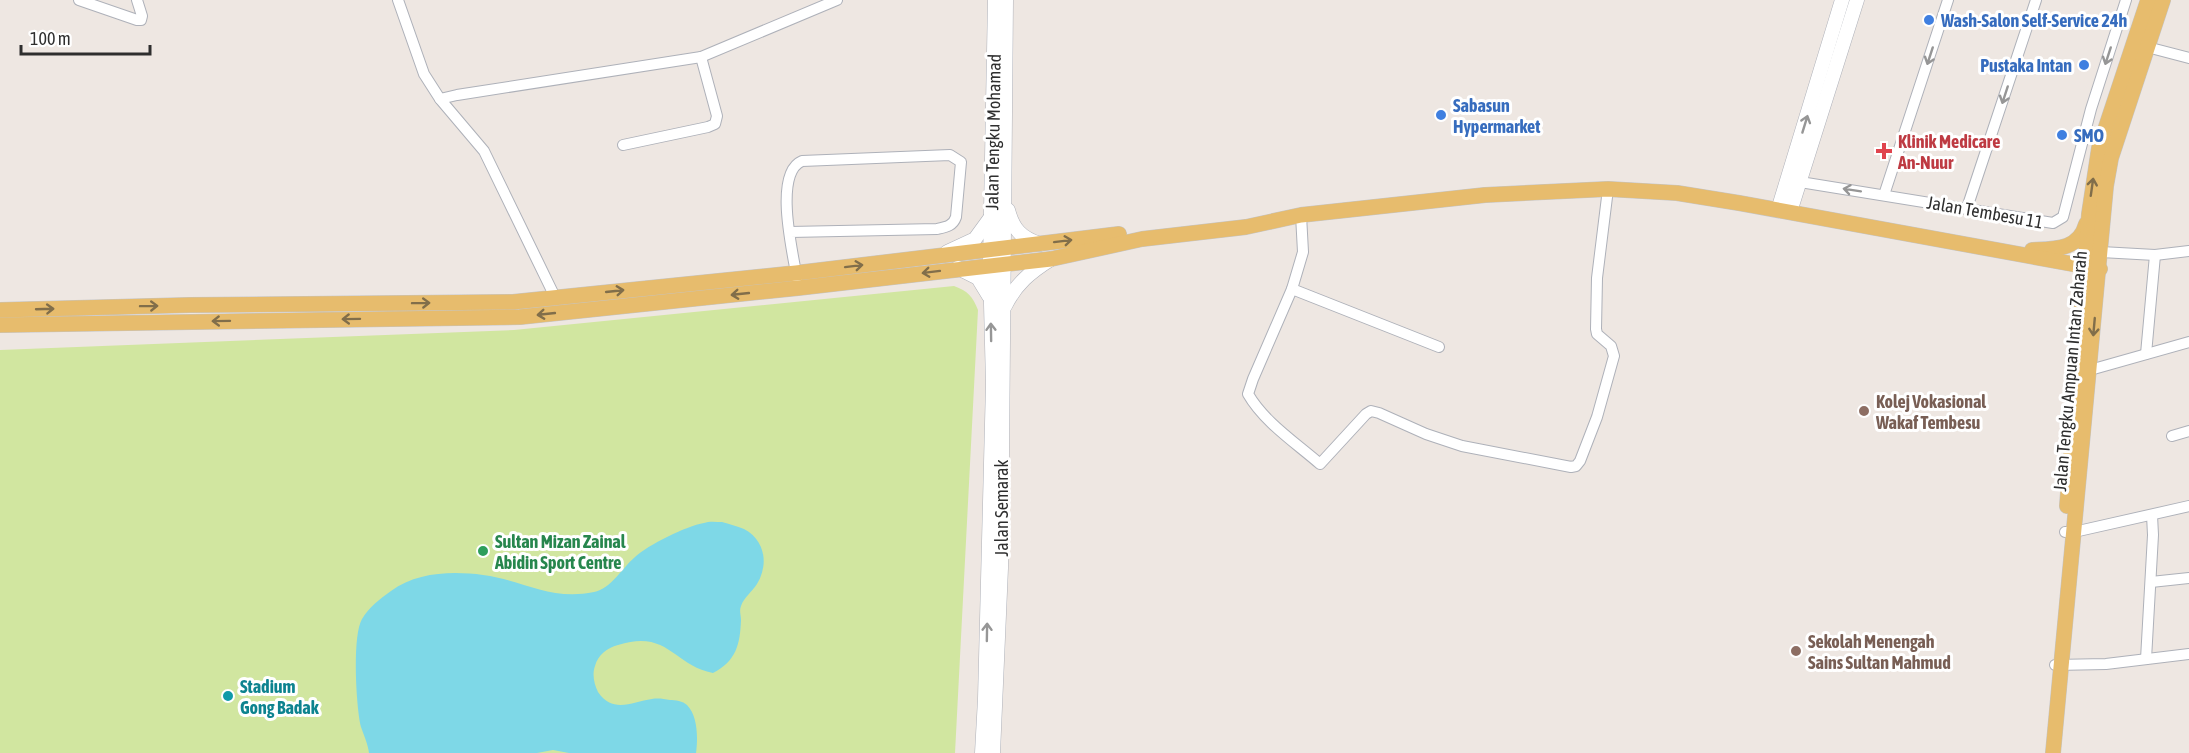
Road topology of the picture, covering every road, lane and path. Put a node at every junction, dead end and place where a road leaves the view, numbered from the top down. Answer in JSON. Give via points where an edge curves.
{"nodes":[{"id":1,"x":80,"y":0,"type":"edge"},
{"id":2,"x":137,"y":0,"type":"edge"},
{"id":3,"x":398,"y":0,"type":"edge"},
{"id":4,"x":837,"y":0,"type":"edge"},
{"id":5,"x":995,"y":0,"type":"edge"},
{"id":6,"x":1006,"y":0,"type":"edge"},
{"id":7,"x":1842,"y":0,"type":"edge"},
{"id":8,"x":1857,"y":0,"type":"edge"},
{"id":9,"x":1948,"y":0,"type":"edge"},
{"id":10,"x":2036,"y":0,"type":"edge"},
{"id":11,"x":2126,"y":0,"type":"edge"},
{"id":12,"x":2148,"y":0,"type":"edge"},
{"id":13,"x":2163,"y":0,"type":"edge"},
{"id":14,"x":2147,"y":47,"type":"junction"},
{"id":15,"x":700,"y":57,"type":"junction"},
{"id":16,"x":2189,"y":58,"type":"edge"},
{"id":17,"x":440,"y":99,"type":"junction"},
{"id":18,"x":622,"y":146,"type":"dead end"},
{"id":19,"x":1794,"y":181,"type":"junction"},
{"id":20,"x":1608,"y":189,"type":"junction"},
{"id":21,"x":1004,"y":190,"type":"junction"},
{"id":22,"x":1884,"y":195,"type":"junction"},
{"id":23,"x":1967,"y":208,"type":"junction"},
{"id":24,"x":1784,"y":211,"type":"junction"},
{"id":25,"x":2089,"y":214,"type":"junction"},
{"id":26,"x":1297,"y":216,"type":"junction"},
{"id":27,"x":991,"y":217,"type":"junction"},
{"id":28,"x":790,"y":232,"type":"junction"},
{"id":29,"x":1040,"y":244,"type":"junction"},
{"id":30,"x":2189,"y":251,"type":"edge"},
{"id":31,"x":2008,"y":252,"type":"junction"},
{"id":32,"x":2101,"y":252,"type":"junction"},
{"id":33,"x":2155,"y":255,"type":"junction"},
{"id":34,"x":937,"y":256,"type":"junction"},
{"id":35,"x":997,"y":256,"type":"junction"},
{"id":36,"x":1051,"y":259,"type":"junction"},
{"id":37,"x":2059,"y":261,"type":"junction"},
{"id":38,"x":2092,"y":267,"type":"junction"},
{"id":39,"x":958,"y":268,"type":"junction"},
{"id":40,"x":797,"y":281,"type":"junction"},
{"id":41,"x":1292,"y":290,"type":"junction"},
{"id":42,"x":2083,"y":296,"type":"junction"},
{"id":43,"x":555,"y":297,"type":"junction"},
{"id":44,"x":990,"y":301,"type":"junction"},
{"id":45,"x":1004,"y":308,"type":"junction"},
{"id":46,"x":0,"y":310,"type":"edge"},
{"id":47,"x":0,"y":325,"type":"edge"},
{"id":48,"x":2189,"y":342,"type":"edge"},
{"id":49,"x":1439,"y":347,"type":"dead end"},
{"id":50,"x":2146,"y":354,"type":"junction"},
{"id":51,"x":2090,"y":370,"type":"junction"},
{"id":52,"x":2189,"y":431,"type":"edge"},
{"id":53,"x":2172,"y":436,"type":"dead end"},
{"id":54,"x":2189,"y":506,"type":"edge"},
{"id":55,"x":2152,"y":515,"type":"junction"},
{"id":56,"x":2070,"y":532,"type":"junction"},
{"id":57,"x":2189,"y":578,"type":"edge"},
{"id":58,"x":2151,"y":582,"type":"junction"},
{"id":59,"x":2189,"y":654,"type":"edge"},
{"id":60,"x":2146,"y":659,"type":"junction"},
{"id":61,"x":2058,"y":666,"type":"junction"},
{"id":62,"x":982,"y":753,"type":"edge"},
{"id":63,"x":993,"y":753,"type":"edge"},
{"id":64,"x":2046,"y":753,"type":"edge"},
{"id":65,"x":2053,"y":753,"type":"edge"}],
"edges":[{"from":1,"to":2,"type":"street","via":[[141,20]]},
{"from":3,"to":17,"type":"street","via":[[424,74]]},
{"from":4,"to":15,"type":"street"},
{"from":5,"to":27,"type":"main road","name":"Jalan Tengku Mohamad"},
{"from":6,"to":21,"type":"main road","name":"Jalan Tengku Mohamad"},
{"from":19,"to":7,"type":"main road","one_way":true},
{"from":8,"to":19,"type":"main road"},
{"from":9,"to":22,"type":"street","one_way":true},
{"from":10,"to":23,"type":"street","one_way":true},
{"from":11,"to":23,"type":"street","name":"Jalan Tembesu 11","one_way":true,"via":[[2060,221]]},
{"from":25,"to":12,"type":"main road","name":"Jalan Tengku Ampuan Intan Zaharah","one_way":true,"via":[[2099,148]]},
{"from":13,"to":14,"type":"main road","name":"Jalan Tengku Ampuan Intan Zaharah"},
{"from":14,"to":16,"type":"street"},
{"from":14,"to":32,"type":"main road","name":"Jalan Tengku Ampuan Intan Zaharah","via":[[2111,158]]},
{"from":15,"to":17,"type":"street"},
{"from":15,"to":18,"type":"street","via":[[717,116],[715,123]]},
{"from":17,"to":43,"type":"street","via":[[484,151]]},
{"from":22,"to":19,"type":"street","name":"Jalan Tembesu 11","one_way":true},
{"from":19,"to":24,"type":"main road"},
{"from":20,"to":24,"type":"main road","via":[[1677,193]]},
{"from":20,"to":26,"type":"main road","via":[[1485,195]]},
{"from":20,"to":41,"type":"street","via":[[1596,278],[1596,329],[1611,346],[1614,356],[1598,417],[1576,466],[1462,446],[1371,411],[1320,464],[1267,418],[1248,394]]},
{"from":21,"to":29,"type":"main road","via":[[1014,227],[1026,239]]},
{"from":21,"to":35,"type":"main road","name":"Jalan Tengku Mohamad"},
{"from":22,"to":23,"type":"street","name":"Jalan Tembesu 11"},
{"from":24,"to":31,"type":"main road"},
{"from":25,"to":31,"type":"main road","via":[[2079,239],[2068,246]]},
{"from":25,"to":38,"type":"main road","name":"Jalan Tengku Ampuan Intan Zaharah"},
{"from":29,"to":26,"type":"main road","one_way":true,"via":[[1244,218]]},
{"from":26,"to":36,"type":"main road","via":[[1246,227],[1142,239]]},
{"from":26,"to":41,"type":"street","via":[[1303,252]]},
{"from":27,"to":34,"type":"main road","via":[[975,239]]},
{"from":27,"to":35,"type":"main road","name":"Jalan Tengku Mohamad"},
{"from":28,"to":28,"type":"street","via":[[949,226],[956,217],[962,162],[950,155],[797,163],[789,175]]},
{"from":28,"to":40,"type":"street"},
{"from":29,"to":35,"type":"main road"},
{"from":30,"to":33,"type":"street"},
{"from":31,"to":37,"type":"main road"},
{"from":32,"to":33,"type":"street"},
{"from":32,"to":38,"type":"main road","name":"Jalan Tengku Ampuan Intan Zaharah"},
{"from":33,"to":50,"type":"street"},
{"from":34,"to":35,"type":"main road"},
{"from":40,"to":34,"type":"main road","one_way":true},
{"from":35,"to":36,"type":"main road"},
{"from":35,"to":39,"type":"main road"},
{"from":35,"to":44,"type":"main road","name":"Jalan Semarak"},
{"from":35,"to":45,"type":"main road","name":"Jalan Semarak"},
{"from":36,"to":45,"type":"main road","via":[[1021,281]]},
{"from":37,"to":38,"type":"main road"},
{"from":37,"to":42,"type":"main road","via":[[2081,282]]},
{"from":38,"to":42,"type":"main road","name":"Jalan Tengku Ampuan Intan Zaharah"},
{"from":38,"to":51,"type":"main road","name":"Jalan Tengku Ampuan Intan Zaharah","one_way":true},
{"from":39,"to":40,"type":"main road","one_way":true},
{"from":39,"to":44,"type":"main road","via":[[978,278]]},
{"from":43,"to":40,"type":"main road","one_way":true},
{"from":40,"to":47,"type":"main road","one_way":true,"via":[[520,317]]},
{"from":41,"to":49,"type":"street"},
{"from":42,"to":56,"type":"main road","name":"Jalan Tengku Ampuan Intan Zaharah"},
{"from":46,"to":43,"type":"main road","one_way":true,"via":[[513,302]]},
{"from":62,"to":44,"type":"main road","name":"Jalan Semarak","one_way":true,"via":[[993,384]]},
{"from":45,"to":63,"type":"main road","name":"Jalan Semarak","via":[[1001,568]]},
{"from":48,"to":50,"type":"street"},
{"from":50,"to":51,"type":"street"},
{"from":51,"to":56,"type":"main road","name":"Jalan Tengku Ampuan Intan Zaharah"},
{"from":52,"to":53,"type":"street"},
{"from":54,"to":55,"type":"street"},
{"from":55,"to":56,"type":"street"},
{"from":55,"to":58,"type":"street"},
{"from":56,"to":61,"type":"main road","name":"Jalan Tengku Ampuan Intan Zaharah"},
{"from":57,"to":58,"type":"street"},
{"from":58,"to":60,"type":"street"},
{"from":59,"to":60,"type":"street"},
{"from":60,"to":61,"type":"street"},
{"from":61,"to":64,"type":"main road","name":"Jalan Tengku Ampuan Intan Zaharah"},
{"from":61,"to":65,"type":"main road","name":"Jalan Tengku Ampuan Intan Zaharah"}]}
